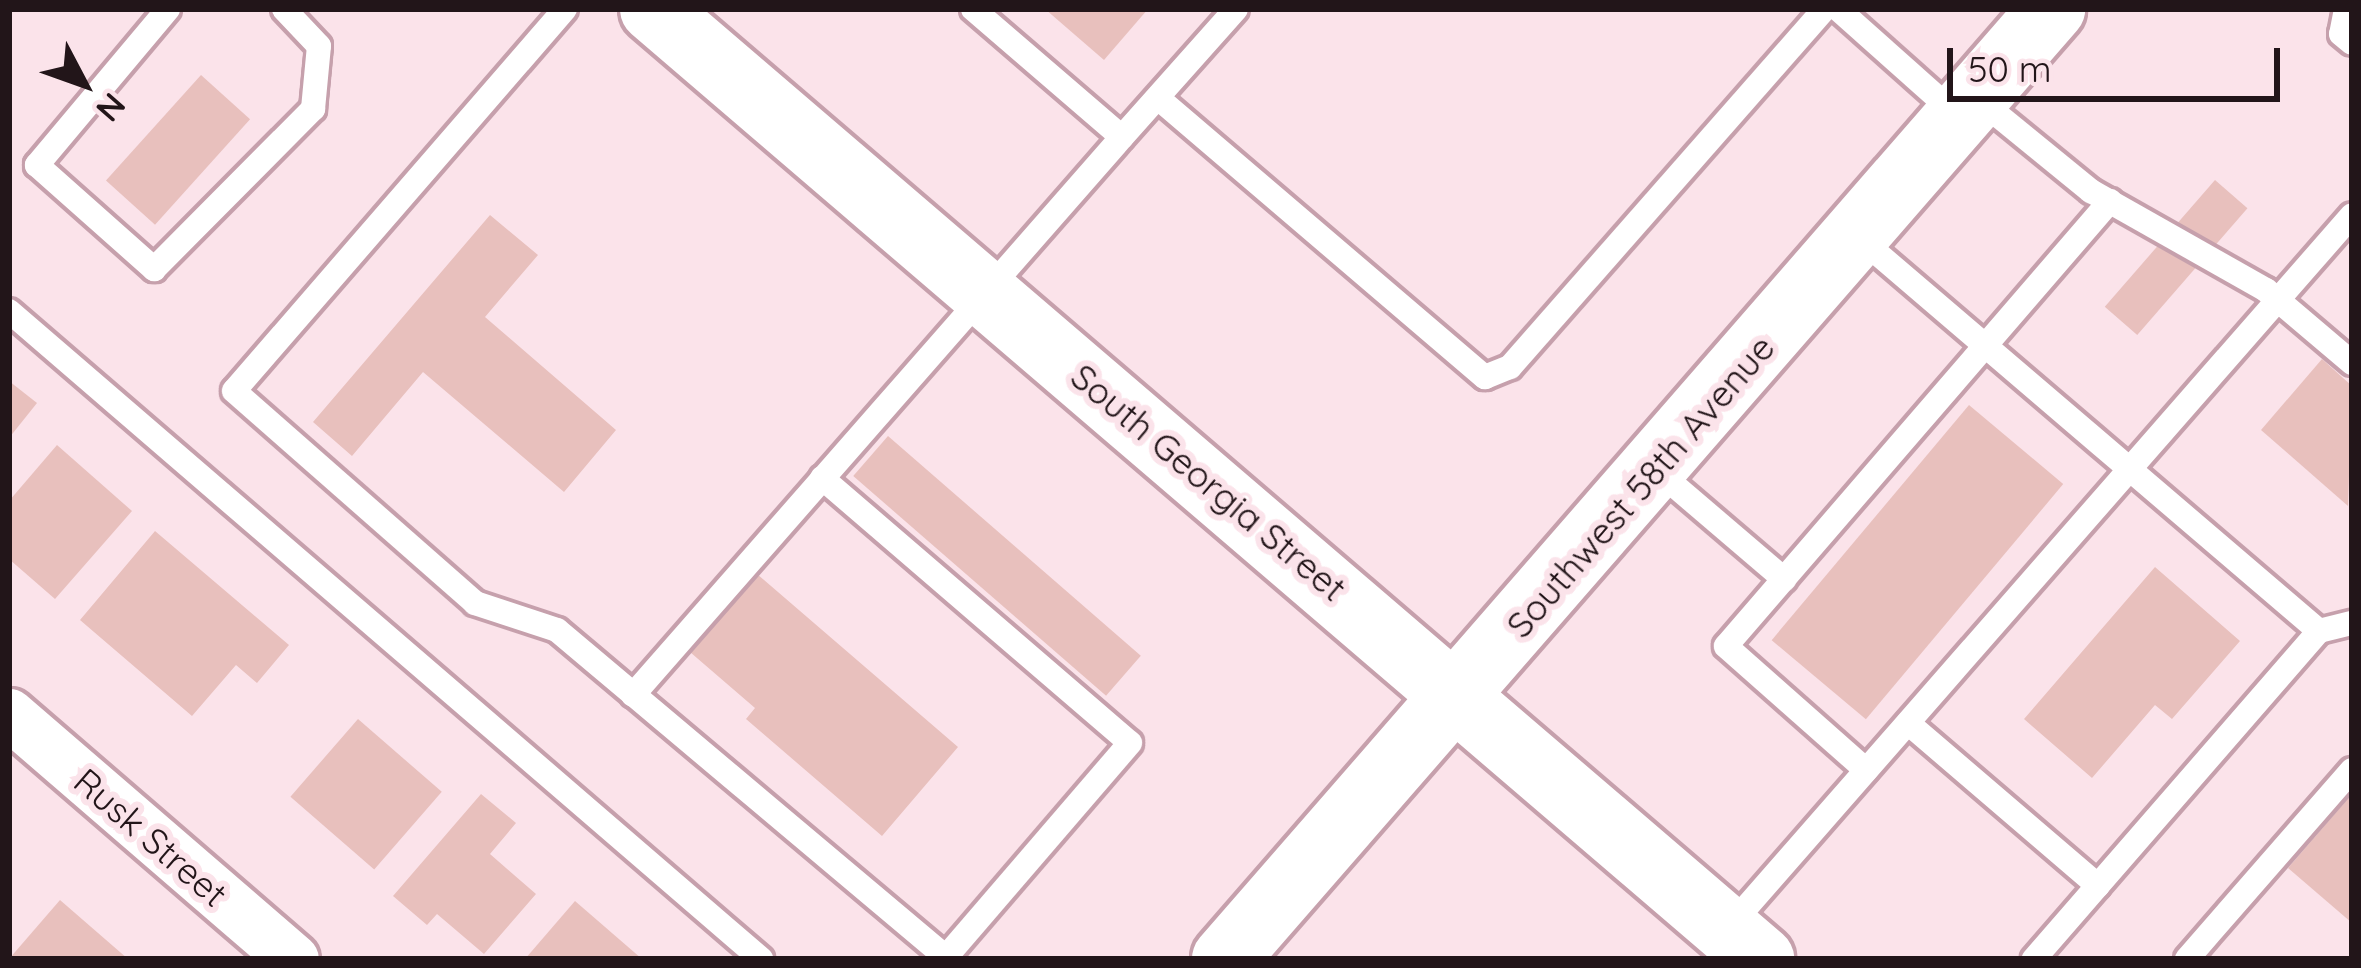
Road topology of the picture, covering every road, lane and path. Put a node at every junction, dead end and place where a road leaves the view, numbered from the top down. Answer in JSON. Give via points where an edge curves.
{"nodes":[{"id":1,"x":168,"y":9,"type":"edge"},
{"id":2,"x":284,"y":9,"type":"edge"},
{"id":3,"x":565,"y":9,"type":"edge"},
{"id":4,"x":653,"y":9,"type":"edge"},
{"id":5,"x":973,"y":9,"type":"edge"},
{"id":6,"x":1237,"y":9,"type":"edge"},
{"id":7,"x":1825,"y":9,"type":"edge"},
{"id":8,"x":1838,"y":9,"type":"edge"},
{"id":9,"x":2052,"y":9,"type":"edge"},
{"id":10,"x":2346,"y":9,"type":"edge"},
{"id":11,"x":2352,"y":44,"type":"edge"},
{"id":12,"x":1158,"y":98,"type":"junction"},
{"id":13,"x":1967,"y":107,"type":"junction"},
{"id":14,"x":1122,"y":137,"type":"junction"},
{"id":15,"x":2110,"y":201,"type":"junction"},
{"id":16,"x":2352,"y":214,"type":"edge"},
{"id":17,"x":1857,"y":235,"type":"junction"},
{"id":18,"x":984,"y":291,"type":"junction"},
{"id":19,"x":2278,"y":299,"type":"junction"},
{"id":20,"x":9,"y":310,"type":"edge"},
{"id":21,"x":1986,"y":346,"type":"junction"},
{"id":22,"x":2352,"y":363,"type":"edge"},
{"id":23,"x":1654,"y":469,"type":"junction"},
{"id":24,"x":2129,"y":469,"type":"junction"},
{"id":25,"x":822,"y":478,"type":"junction"},
{"id":26,"x":1784,"y":579,"type":"junction"},
{"id":27,"x":2352,"y":623,"type":"edge"},
{"id":28,"x":2318,"y":631,"type":"junction"},
{"id":29,"x":633,"y":695,"type":"junction"},
{"id":30,"x":1459,"y":695,"type":"junction"},
{"id":31,"x":9,"y":714,"type":"edge"},
{"id":32,"x":1908,"y":723,"type":"junction"},
{"id":33,"x":1866,"y":770,"type":"junction"},
{"id":34,"x":2352,"y":770,"type":"edge"},
{"id":35,"x":2098,"y":886,"type":"junction"},
{"id":36,"x":1744,"y":944,"type":"edge"},
{"id":37,"x":947,"y":958,"type":"edge"},
{"id":38,"x":293,"y":959,"type":"edge"},
{"id":39,"x":761,"y":959,"type":"edge"},
{"id":40,"x":1225,"y":959,"type":"edge"},
{"id":41,"x":2035,"y":959,"type":"edge"},
{"id":42,"x":2187,"y":959,"type":"edge"}],
"edges":[{"from":1,"to":2,"type":"lane","via":[[38,165],[154,269],[314,109],[319,46]]},
{"from":3,"to":29,"type":"lane","via":[[234,392],[476,603],[557,630]]},
{"from":4,"to":18,"type":"main road","name":"South Georgia Street"},
{"from":5,"to":14,"type":"lane"},
{"from":6,"to":12,"type":"lane"},
{"from":7,"to":12,"type":"lane","via":[[1510,368],[1485,376]]},
{"from":8,"to":13,"type":"lane"},
{"from":9,"to":13,"type":"main road","name":"Southwest 58th Avenue"},
{"from":10,"to":11,"type":"lane","via":[[2341,34]]},
{"from":12,"to":14,"type":"lane"},
{"from":13,"to":15,"type":"lane"},
{"from":13,"to":17,"type":"main road","name":"Southwest 58th Avenue"},
{"from":14,"to":18,"type":"lane"},
{"from":15,"to":19,"type":"lane"},
{"from":15,"to":21,"type":"lane"},
{"from":16,"to":19,"type":"lane"},
{"from":17,"to":21,"type":"lane"},
{"from":17,"to":23,"type":"main road","name":"Southwest 58th Avenue"},
{"from":18,"to":25,"type":"lane"},
{"from":18,"to":30,"type":"main road","name":"South Georgia Street"},
{"from":19,"to":22,"type":"lane"},
{"from":19,"to":24,"type":"lane"},
{"from":20,"to":39,"type":"lane"},
{"from":21,"to":24,"type":"lane"},
{"from":21,"to":26,"type":"lane"},
{"from":23,"to":26,"type":"lane"},
{"from":23,"to":30,"type":"main road","name":"Southwest 58th Avenue"},
{"from":24,"to":28,"type":"lane"},
{"from":24,"to":32,"type":"lane"},
{"from":25,"to":29,"type":"lane"},
{"from":25,"to":37,"type":"lane","via":[[1130,743]]},
{"from":26,"to":33,"type":"lane","via":[[1726,646]]},
{"from":27,"to":28,"type":"lane"},
{"from":28,"to":35,"type":"lane"},
{"from":29,"to":37,"type":"lane"},
{"from":30,"to":36,"type":"main road","name":"South Georgia Street"},
{"from":30,"to":40,"type":"main road","name":"Southwest 58th Avenue"},
{"from":31,"to":38,"type":"street","name":"Rusk Street"},
{"from":32,"to":33,"type":"lane"},
{"from":32,"to":35,"type":"lane"},
{"from":33,"to":36,"type":"lane"},
{"from":34,"to":42,"type":"lane"},
{"from":35,"to":41,"type":"lane"}]}
